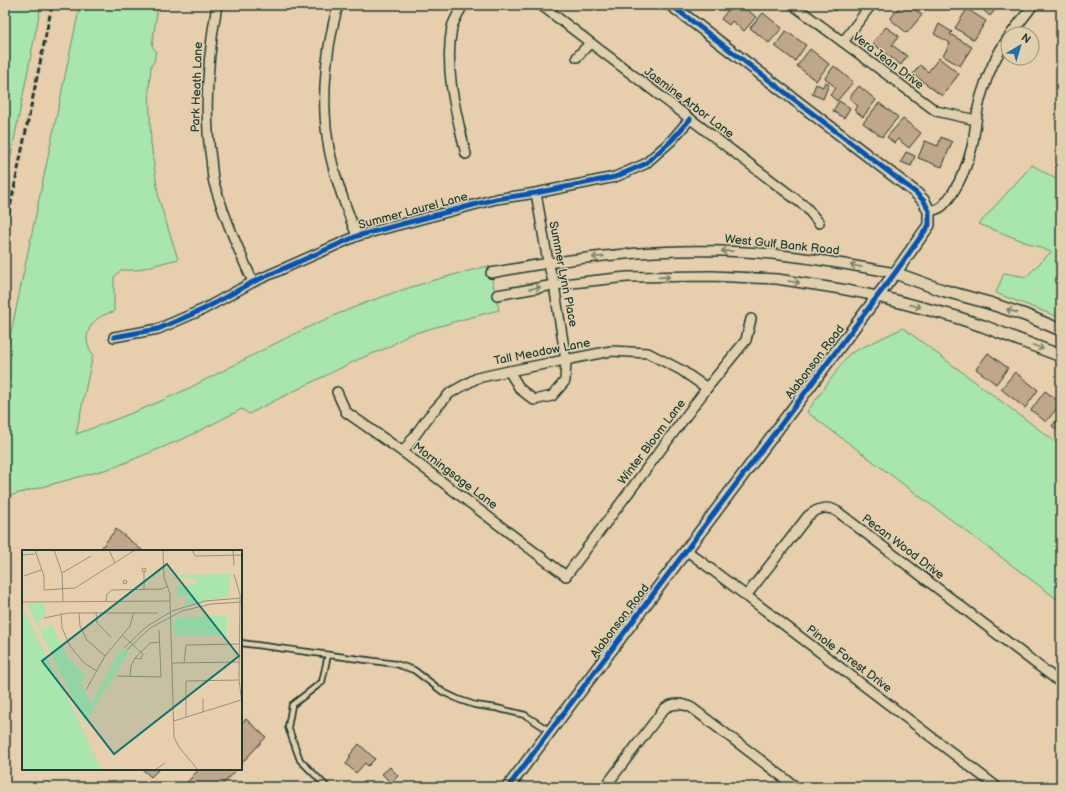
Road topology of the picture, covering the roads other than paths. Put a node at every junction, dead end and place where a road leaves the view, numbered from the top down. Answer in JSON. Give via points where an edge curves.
{"nodes":[{"id":1,"x":217,"y":5,"type":"edge"},
{"id":2,"x":338,"y":5,"type":"edge"},
{"id":3,"x":463,"y":5,"type":"edge"},
{"id":4,"x":541,"y":5,"type":"edge"},
{"id":5,"x":671,"y":5,"type":"edge"},
{"id":6,"x":793,"y":5,"type":"edge"},
{"id":7,"x":871,"y":5,"type":"edge"},
{"id":8,"x":1033,"y":5,"type":"edge"},
{"id":9,"x":1017,"y":26,"type":"edge"},
{"id":10,"x":844,"y":42,"type":"junction"},
{"id":11,"x":590,"y":43,"type":"junction"},
{"id":12,"x":1000,"y":50,"type":"edge"},
{"id":13,"x":577,"y":57,"type":"dead end"},
{"id":14,"x":690,"y":119,"type":"junction"},
{"id":15,"x":976,"y":120,"type":"junction"},
{"id":16,"x":466,"y":154,"type":"dead end"},
{"id":17,"x":536,"y":193,"type":"junction"},
{"id":18,"x":929,"y":211,"type":"junction"},
{"id":19,"x":819,"y":223,"type":"dead end"},
{"id":20,"x":357,"y":236,"type":"junction"},
{"id":21,"x":548,"y":262,"type":"junction"},
{"id":22,"x":491,"y":273,"type":"dead end"},
{"id":23,"x":895,"y":273,"type":"junction"},
{"id":24,"x":253,"y":282,"type":"junction"},
{"id":25,"x":554,"y":285,"type":"junction"},
{"id":26,"x":497,"y":295,"type":"dead end"},
{"id":27,"x":877,"y":296,"type":"junction"},
{"id":28,"x":751,"y":319,"type":"dead end"},
{"id":29,"x":1061,"y":330,"type":"edge"},
{"id":30,"x":114,"y":337,"type":"dead end"},
{"id":31,"x":1061,"y":356,"type":"edge"},
{"id":32,"x":566,"y":360,"type":"junction"},
{"id":33,"x":509,"y":370,"type":"junction"},
{"id":34,"x":707,"y":388,"type":"junction"},
{"id":35,"x":337,"y":392,"type":"dead end"},
{"id":36,"x":403,"y":452,"type":"junction"},
{"id":37,"x":686,"y":550,"type":"junction"},
{"id":38,"x":566,"y":576,"type":"joint"},
{"id":39,"x":746,"y":596,"type":"junction"},
{"id":40,"x":242,"y":643,"type":"edge"},
{"id":41,"x":328,"y":655,"type":"junction"},
{"id":42,"x":1061,"y":683,"type":"edge"},
{"id":43,"x":550,"y":731,"type":"junction"},
{"id":44,"x":326,"y":787,"type":"edge"},
{"id":45,"x":508,"y":787,"type":"edge"},
{"id":46,"x":605,"y":787,"type":"edge"},
{"id":47,"x":796,"y":787,"type":"edge"},
{"id":48,"x":997,"y":787,"type":"edge"}],
"edges":[{"from":1,"to":24,"type":"street","name":"Park Heath Lane","via":[[211,38],[207,88],[207,136],[214,182],[222,209]]},
{"from":2,"to":20,"type":"street","via":[[333,20],[325,76],[325,123],[332,165]]},
{"from":3,"to":16,"type":"street","via":[[452,26],[449,65]]},
{"from":4,"to":11,"type":"street","name":"Jasmine Arbor Lane"},
{"from":5,"to":18,"type":"street","via":[[915,192]]},
{"from":6,"to":10,"type":"street","name":"Vera Jean Drive"},
{"from":7,"to":10,"type":"street"},
{"from":8,"to":9,"type":"street"},
{"from":10,"to":15,"type":"street","name":"Vera Jean Drive","via":[[936,111]]},
{"from":11,"to":13,"type":"street"},
{"from":11,"to":14,"type":"street","name":"Jasmine Arbor Lane"},
{"from":12,"to":15,"type":"street","via":[[994,59],[982,93]]},
{"from":14,"to":17,"type":"street","name":"Summer Laurel Lane","via":[[671,141],[645,164],[615,177]]},
{"from":14,"to":19,"type":"street","name":"Jasmine Arbor Lane","via":[[806,207]]},
{"from":15,"to":18,"type":"street","via":[[972,146],[955,190],[944,206]]},
{"from":17,"to":20,"type":"street","name":"Summer Laurel Lane","via":[[496,199]]},
{"from":17,"to":21,"type":"street","name":"Summer Lynn Place"},
{"from":18,"to":23,"type":"street","name":"Alabonson Road","via":[[929,225]]},
{"from":20,"to":24,"type":"street","name":"Summer Laurel Lane"},
{"from":21,"to":22,"type":"street","name":"West Gulf Bank Road"},
{"from":23,"to":21,"type":"street","name":"West Gulf Bank Road","one_way":true,"via":[[800,257],[744,252],[639,252]]},
{"from":21,"to":25,"type":"street","name":"Summer Lynn Place"},
{"from":23,"to":27,"type":"street","name":"Alabonson Road"},
{"from":29,"to":23,"type":"street","name":"West Gulf Bank Road","one_way":true,"via":[[1004,308]]},
{"from":24,"to":30,"type":"street","name":"Summer Laurel Lane","via":[[204,309],[158,329]]},
{"from":26,"to":25,"type":"street","one_way":true},
{"from":25,"to":27,"type":"street","one_way":true,"via":[[627,277],[712,276],[777,279]]},
{"from":25,"to":32,"type":"street","name":"Summer Lynn Place"},
{"from":27,"to":31,"type":"street","one_way":true,"via":[[953,316]]},
{"from":27,"to":37,"type":"street","name":"Alabonson Road"},
{"from":28,"to":34,"type":"street","name":"Winter Bloom Lane","via":[[746,340]]},
{"from":32,"to":33,"type":"street","name":"Tall Meadow Lane"},
{"from":32,"to":33,"type":"street","name":"Summer Lynn Place","via":[[565,381],[552,396],[534,400],[520,389]]},
{"from":32,"to":34,"type":"street","name":"Tall Meadow Lane","via":[[611,351],[648,353],[681,370]]},
{"from":33,"to":36,"type":"street","name":"Tall Meadow Lane","via":[[477,378],[450,393],[429,416]]},
{"from":34,"to":38,"type":"street","name":"Winter Bloom Lane"},
{"from":35,"to":36,"type":"street","name":"Morningsage Lane","via":[[346,412]]},
{"from":36,"to":38,"type":"street","name":"Morningsage Lane"},
{"from":37,"to":39,"type":"street","name":"Pinole Forest Drive"},
{"from":37,"to":43,"type":"street","name":"Alabonson Road"},
{"from":39,"to":42,"type":"street","name":"Pecan Wood Drive","via":[[808,516],[818,509],[828,508],[838,512]]},
{"from":39,"to":48,"type":"street","name":"Pinole Forest Drive"},
{"from":40,"to":41,"type":"lane"},
{"from":41,"to":43,"type":"lane","via":[[396,664],[414,670],[443,692],[460,700],[525,715]]},
{"from":41,"to":44,"type":"lane","via":[[322,682],[292,706],[288,727],[300,760]]},
{"from":43,"to":45,"type":"street","name":"Alabonson Road"},
{"from":46,"to":47,"type":"street","via":[[664,709],[673,704],[692,708]]}]}
